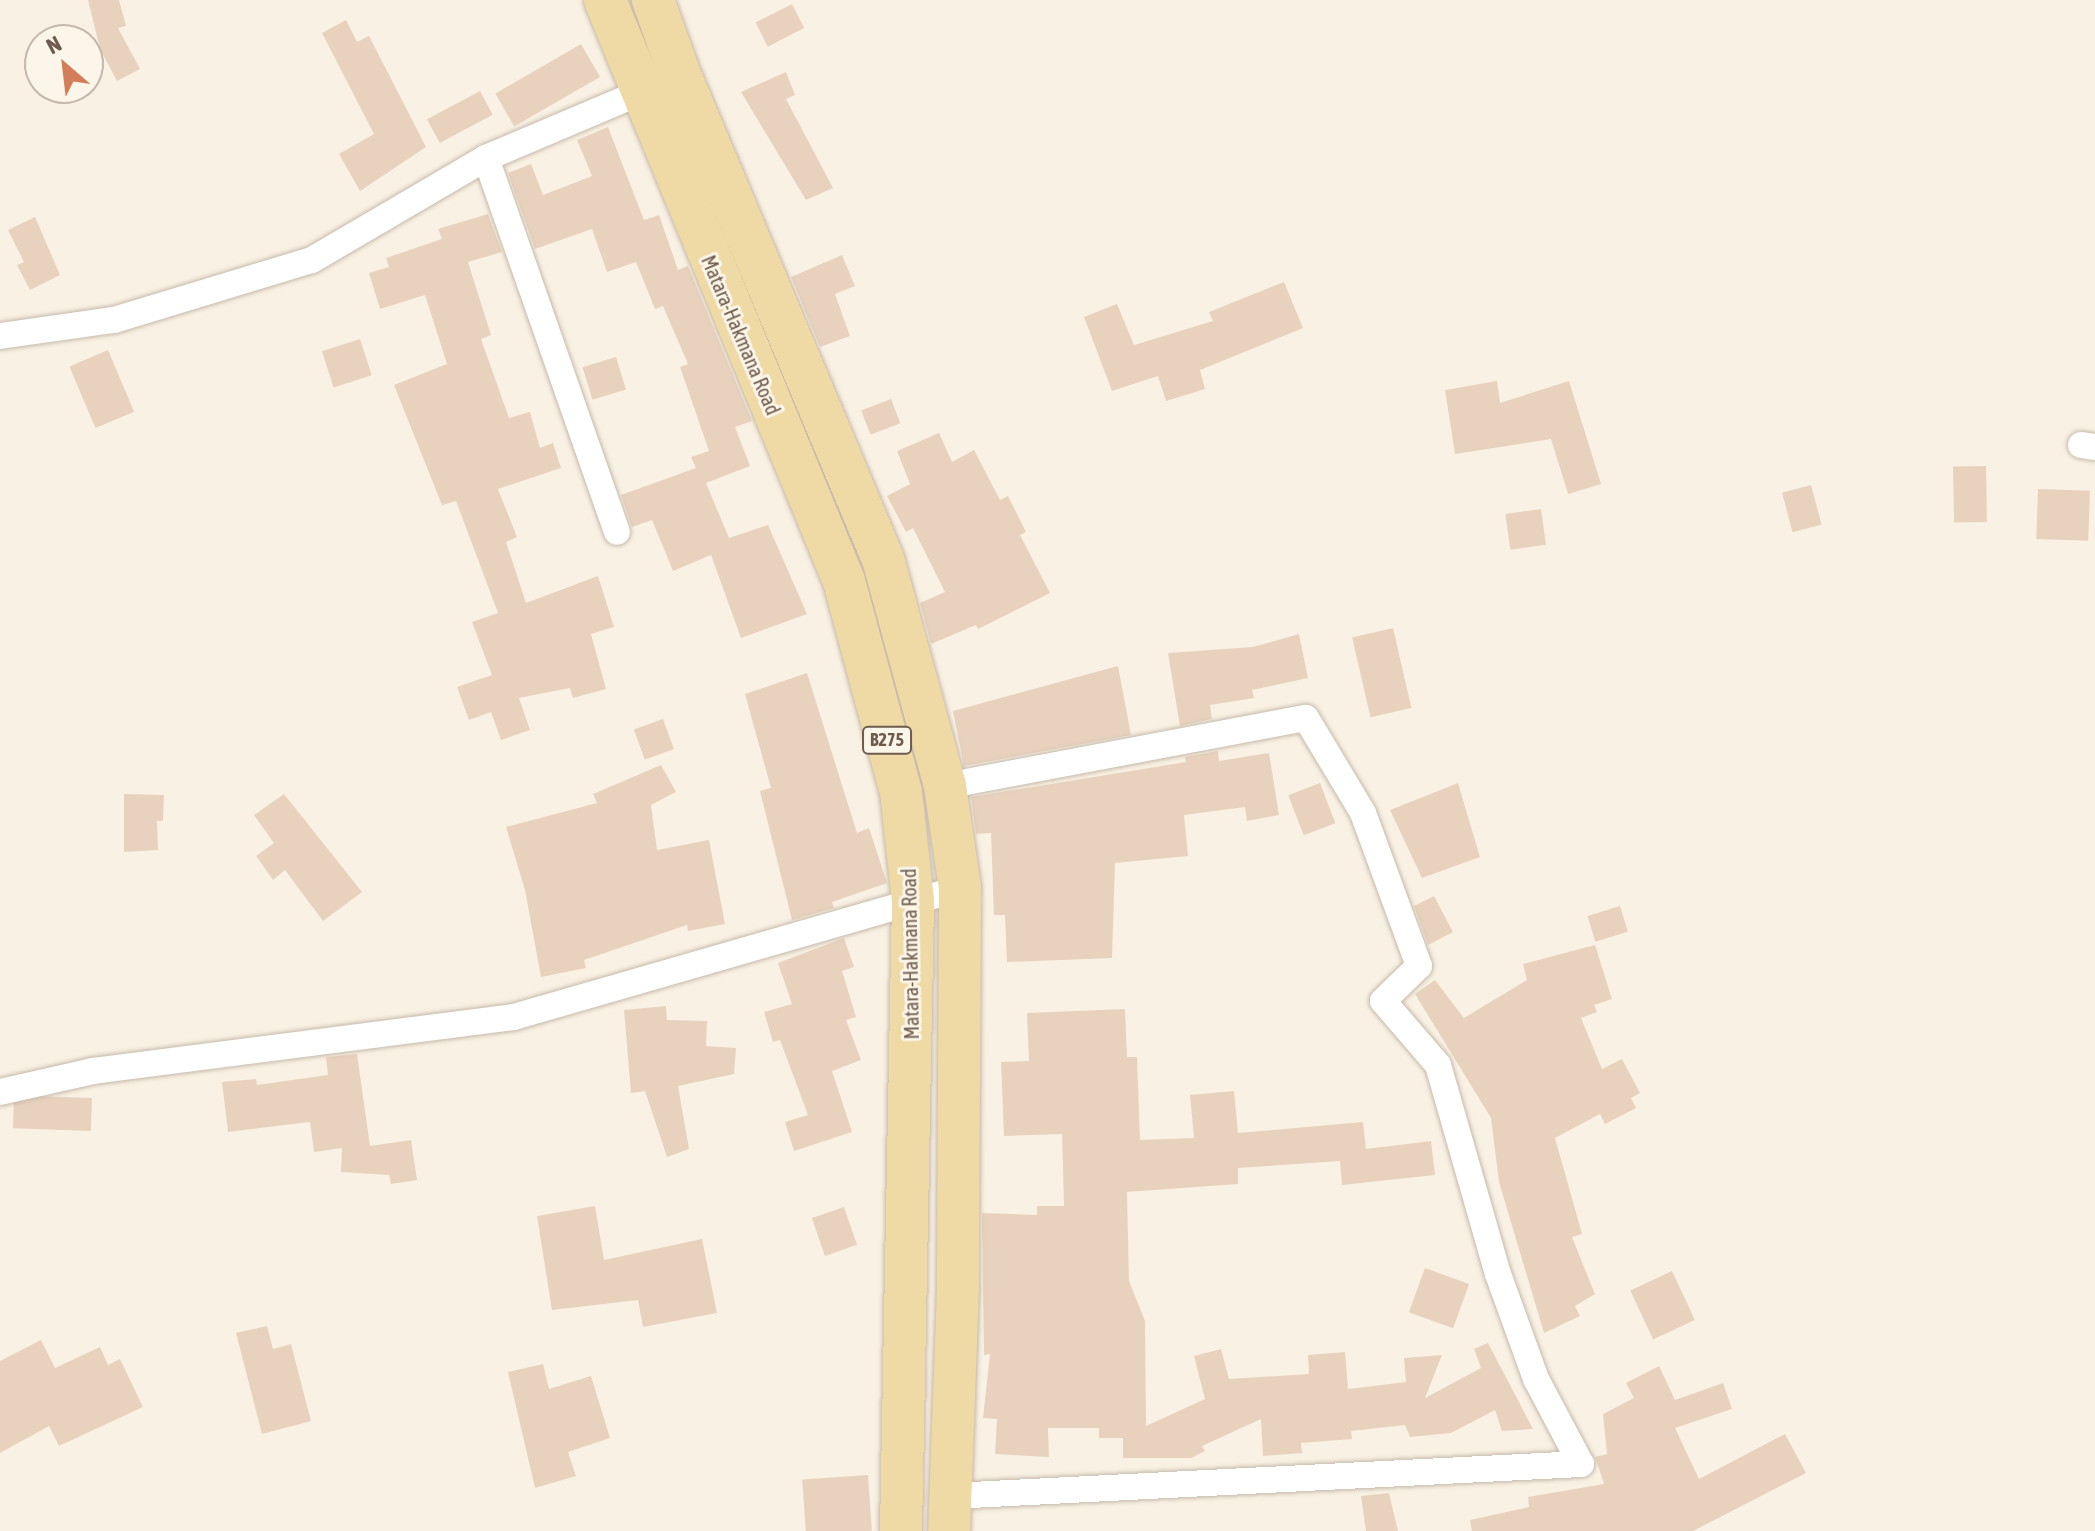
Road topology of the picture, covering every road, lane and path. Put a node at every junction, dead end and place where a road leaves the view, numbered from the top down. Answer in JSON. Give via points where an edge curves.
{"nodes":[{"id":1,"x":605,"y":0,"type":"edge"},
{"id":2,"x":653,"y":0,"type":"edge"},
{"id":3,"x":680,"y":75,"type":"junction"},
{"id":4,"x":640,"y":92,"type":"junction"},
{"id":5,"x":486,"y":158,"type":"junction"},
{"id":6,"x":0,"y":336,"type":"edge"},
{"id":7,"x":617,"y":532,"type":"dead end"},
{"id":8,"x":945,"y":786,"type":"junction"},
{"id":9,"x":960,"y":888,"type":"junction"},
{"id":10,"x":913,"y":901,"type":"junction"},
{"id":11,"x":0,"y":1092,"type":"edge"},
{"id":12,"x":950,"y":1514,"type":"edge"},
{"id":13,"x":901,"y":1531,"type":"edge"}],
"edges":[{"from":1,"to":4,"type":"main road","name":"Matara-Hakmana Road","number":"B275"},
{"from":2,"to":3,"type":"main road","number":"B275"},
{"from":3,"to":4,"type":"street"},
{"from":3,"to":8,"type":"main road","number":"B275","via":[[883,559]]},
{"from":4,"to":5,"type":"street"},
{"from":4,"to":10,"type":"main road","name":"Matara-Hakmana Road","number":"B275","via":[[844,581],[901,792]]},
{"from":5,"to":6,"type":"street","via":[[312,260],[114,320]]},
{"from":5,"to":7,"type":"street"},
{"from":8,"to":9,"type":"main road","number":"B275"},
{"from":8,"to":12,"type":"street","via":[[1306,718],[1363,813],[1419,966],[1383,1001],[1438,1065],[1514,1319],[1536,1379],[1581,1464]]},
{"from":9,"to":10,"type":"street"},
{"from":9,"to":12,"type":"main road","number":"B275"},
{"from":10,"to":11,"type":"street","via":[[514,1017],[93,1071]]},
{"from":10,"to":13,"type":"main road","name":"Matara-Hakmana Road","number":"B275"}]}
